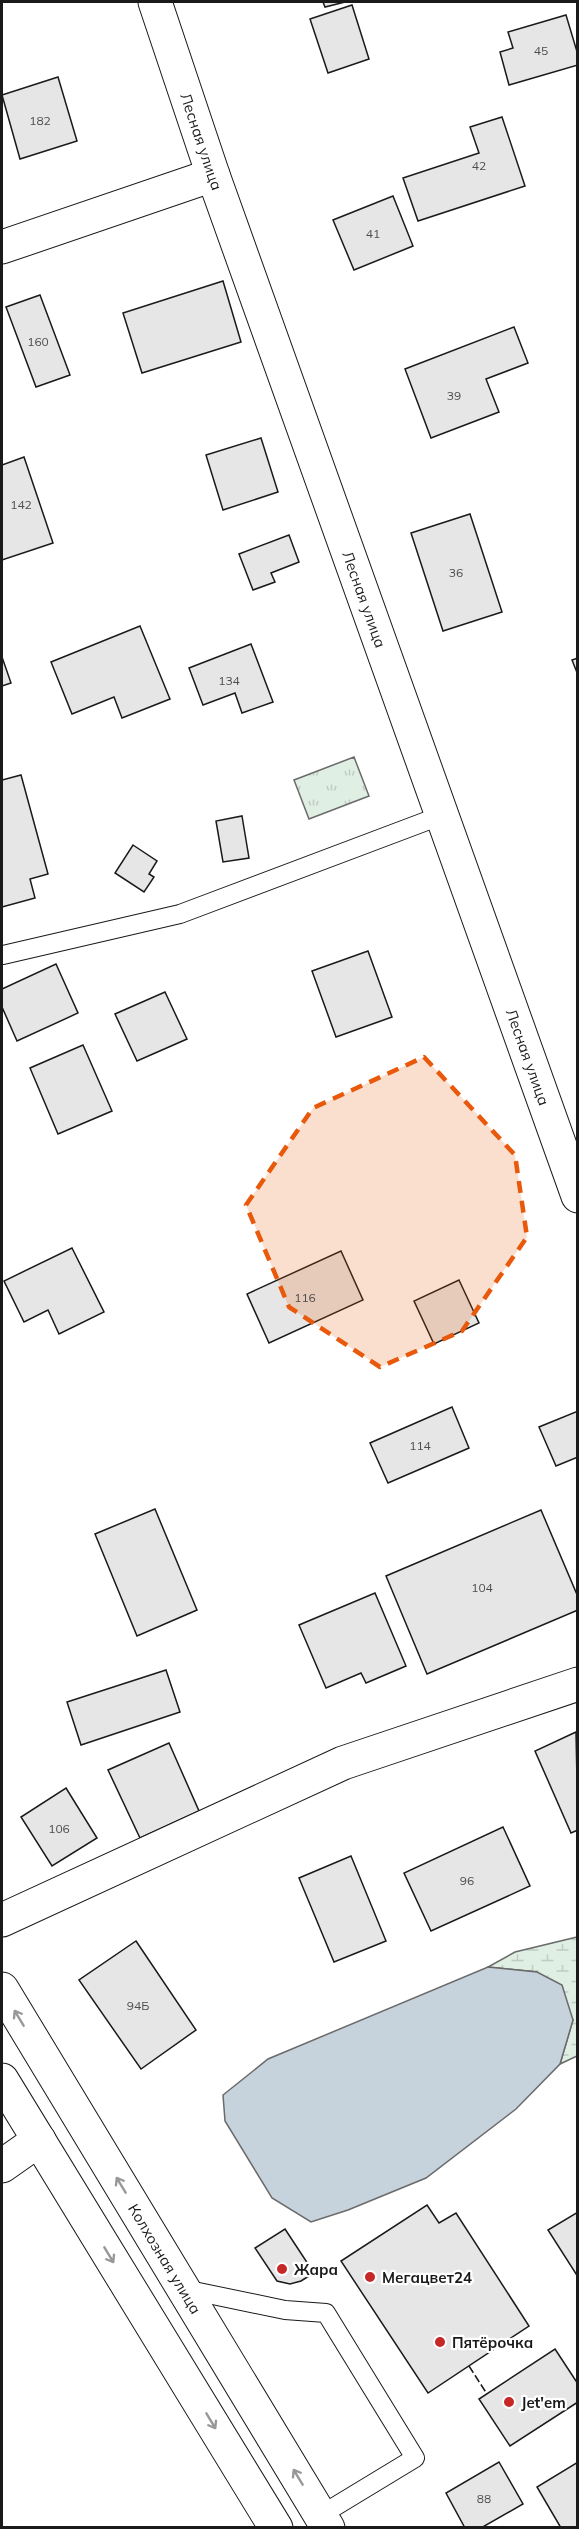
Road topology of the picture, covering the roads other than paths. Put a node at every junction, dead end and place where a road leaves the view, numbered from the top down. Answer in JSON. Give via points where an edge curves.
{"nodes":[{"id":1,"x":155,"y":2,"type":"edge"},
{"id":2,"x":213,"y":176,"type":"junction"},
{"id":3,"x":2,"y":247,"type":"edge"},
{"id":4,"x":440,"y":816,"type":"junction"},
{"id":5,"x":3,"y":955,"type":"edge"},
{"id":6,"x":578,"y":1196,"type":"edge"},
{"id":7,"x":578,"y":1684,"type":"edge"},
{"id":8,"x":2,"y":1920,"type":"edge"},
{"id":9,"x":2,"y":1989,"type":"edge"},
{"id":10,"x":2,"y":2080,"type":"edge"},
{"id":11,"x":39,"y":2140,"type":"junction"},
{"id":12,"x":2,"y":2166,"type":"edge"},
{"id":13,"x":184,"y":2289,"type":"junction"},
{"id":14,"x":325,"y":2521,"type":"edge"},
{"id":15,"x":276,"y":2528,"type":"edge"}],
"edges":[{"from":1,"to":2,"type":"street","name":"Лесная улица"},
{"from":2,"to":3,"type":"street"},
{"from":2,"to":4,"type":"street","name":"Лесная улица"},
{"from":4,"to":5,"type":"lane","via":[[180,914]]},
{"from":4,"to":6,"type":"street","name":"Лесная улица"},
{"from":7,"to":8,"type":"street","via":[[343,1763]]},
{"from":13,"to":9,"type":"street","name":"Колхозная улица","one_way":true},
{"from":10,"to":11,"type":"street"},
{"from":11,"to":12,"type":"street"},
{"from":11,"to":15,"type":"street","one_way":true},
{"from":14,"to":13,"type":"street","name":"Колхозная улица","one_way":true},
{"from":13,"to":14,"type":"lane","via":[[285,2310],[326,2313],[409,2448],[415,2458]]}]}
